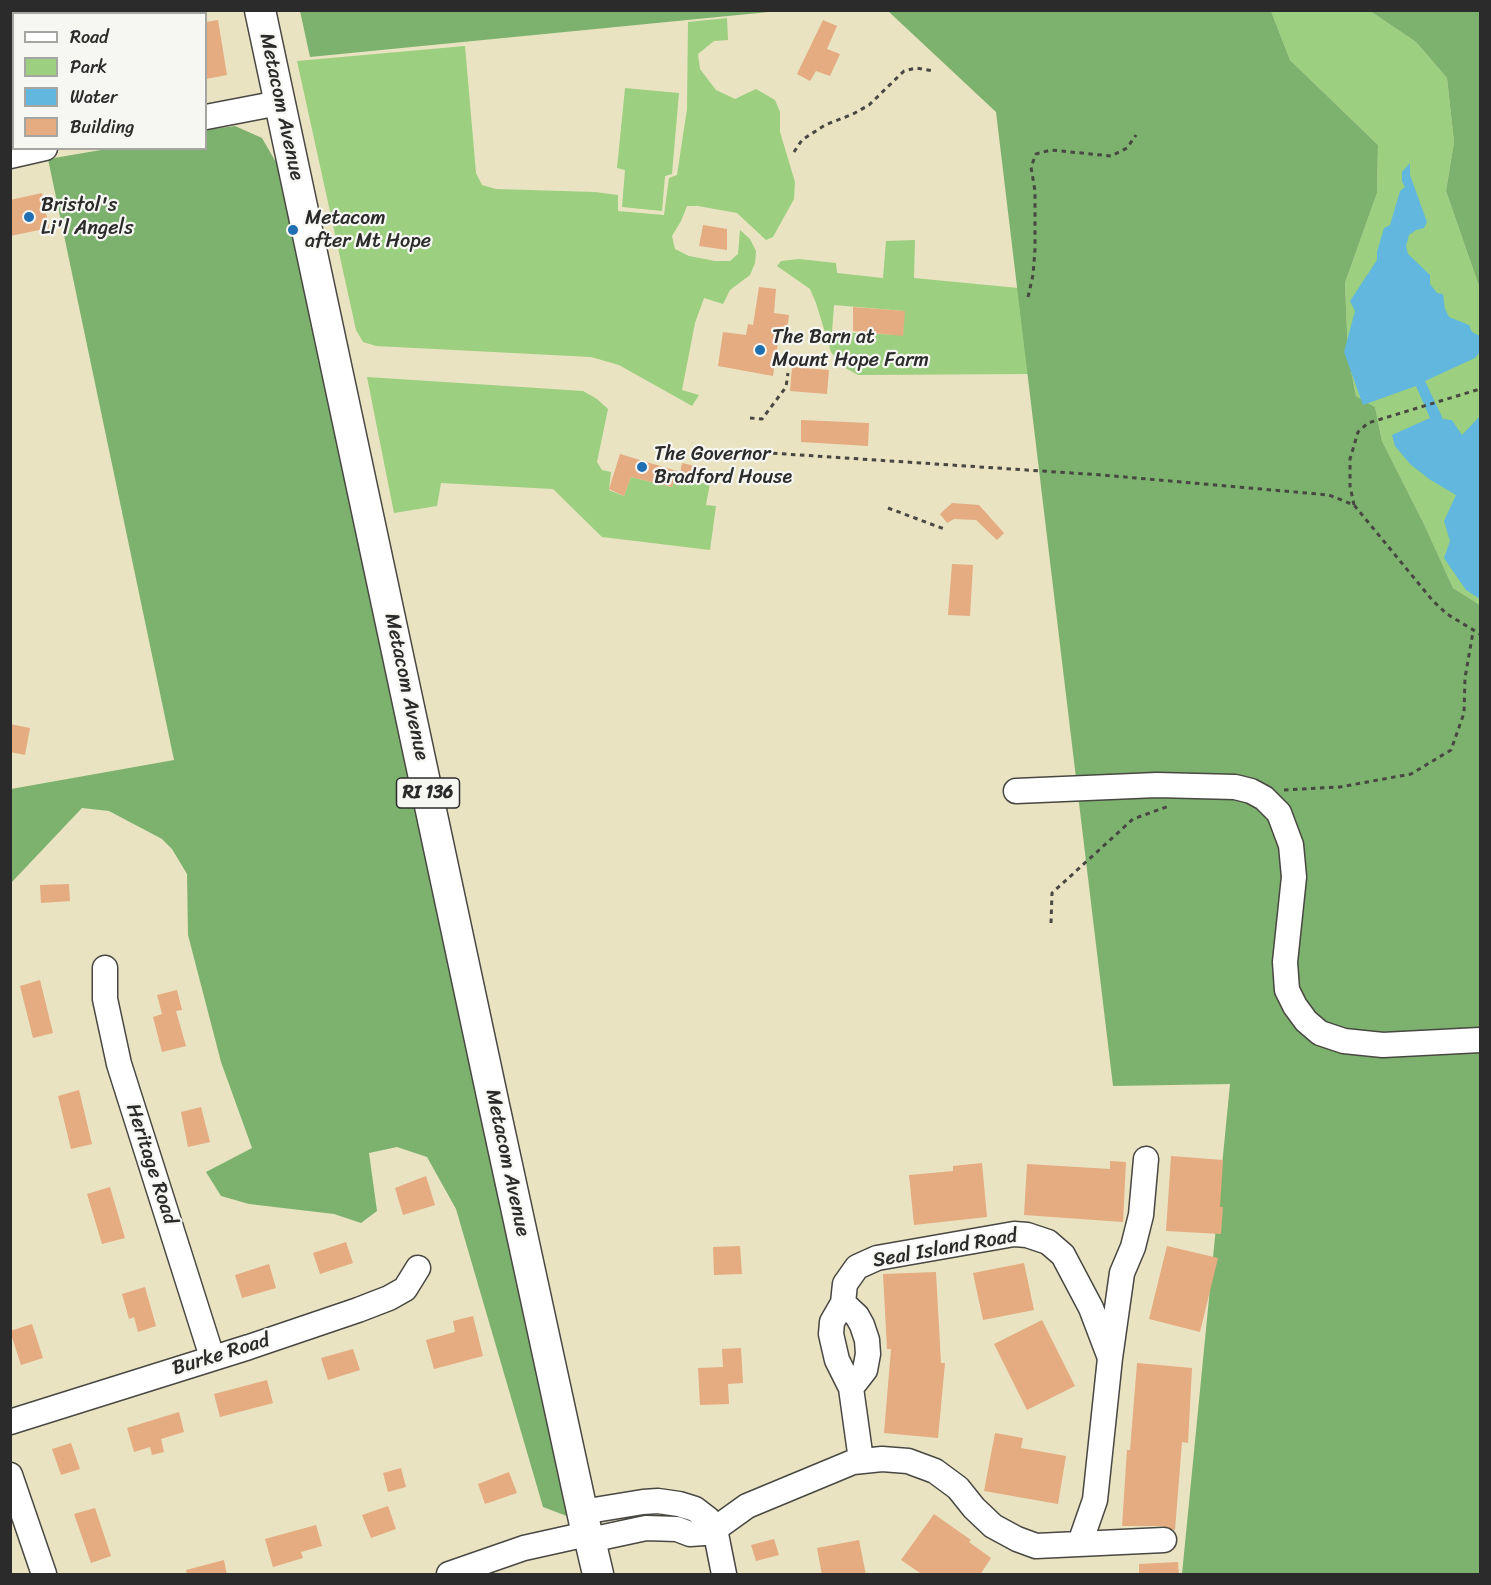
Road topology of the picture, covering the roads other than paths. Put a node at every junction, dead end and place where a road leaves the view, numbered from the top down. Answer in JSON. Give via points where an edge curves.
{"nodes":[{"id":1,"x":260,"y":10,"type":"edge"},
{"id":2,"x":279,"y":103,"type":"junction"},
{"id":3,"x":207,"y":117,"type":"edge"},
{"id":4,"x":36,"y":150,"type":"edge"},
{"id":5,"x":10,"y":156,"type":"edge"},
{"id":6,"x":1016,"y":791,"type":"dead end"},
{"id":7,"x":105,"y":968,"type":"dead end"},
{"id":8,"x":1480,"y":1040,"type":"edge"},
{"id":9,"x":1146,"y":1159,"type":"dead end"},
{"id":10,"x":418,"y":1268,"type":"dead end"},
{"id":11,"x":843,"y":1303,"type":"junction"},
{"id":12,"x":212,"y":1357,"type":"junction"},
{"id":13,"x":1110,"y":1358,"type":"junction"},
{"id":14,"x":851,"y":1388,"type":"junction"},
{"id":15,"x":10,"y":1422,"type":"edge"},
{"id":16,"x":861,"y":1460,"type":"junction"},
{"id":17,"x":10,"y":1475,"type":"edge"},
{"id":18,"x":648,"y":1501,"type":"junction"},
{"id":19,"x":654,"y":1528,"type":"junction"},
{"id":20,"x":586,"y":1529,"type":"junction"},
{"id":21,"x":715,"y":1529,"type":"junction"},
{"id":22,"x":1164,"y":1540,"type":"dead end"},
{"id":23,"x":1080,"y":1544,"type":"junction"},
{"id":24,"x":44,"y":1575,"type":"edge"},
{"id":25,"x":449,"y":1575,"type":"edge"},
{"id":26,"x":598,"y":1575,"type":"edge"},
{"id":27,"x":724,"y":1575,"type":"edge"}],
"edges":[{"from":1,"to":2,"type":"main road","name":"Metacom Avenue","number":"RI 136"},
{"from":2,"to":3,"type":"street"},
{"from":2,"to":20,"type":"main road","name":"Metacom Avenue","number":"RI 136"},
{"from":4,"to":5,"type":"street"},
{"from":6,"to":8,"type":"street","via":[[1157,785],[1251,791],[1279,813],[1291,845],[1294,877],[1285,962],[1287,990],[1305,1021],[1320,1033],[1354,1042],[1383,1045]]},
{"from":7,"to":12,"type":"street","name":"Heritage Road","via":[[105,999],[119,1064]]},
{"from":9,"to":13,"type":"street","name":"Seal Island Road","via":[[1141,1215],[1122,1273]]},
{"from":10,"to":12,"type":"street","name":"Burke Road","via":[[405,1288],[388,1298]]},
{"from":11,"to":13,"type":"street","name":"Seal Island Road","via":[[850,1274],[865,1262],[1027,1234],[1048,1242],[1063,1255],[1091,1308]]},
{"from":11,"to":14,"type":"street","name":"Seal Island Road","via":[[832,1322],[831,1334],[837,1360]]},
{"from":11,"to":14,"type":"street","via":[[857,1316],[867,1340],[865,1370]]},
{"from":12,"to":15,"type":"street","name":"Burke Road"},
{"from":13,"to":23,"type":"street","name":"Seal Island Road","via":[[1095,1500]]},
{"from":14,"to":16,"type":"street","name":"Seal Island Road"},
{"from":16,"to":21,"type":"street","via":[[747,1506]]},
{"from":16,"to":23,"type":"street","via":[[902,1460],[935,1471],[958,1488],[993,1526],[1026,1543]]},
{"from":17,"to":24,"type":"street"},
{"from":18,"to":19,"type":"street"},
{"from":18,"to":20,"type":"street"},
{"from":18,"to":21,"type":"street","via":[[695,1509]]},
{"from":19,"to":20,"type":"street"},
{"from":19,"to":21,"type":"street","via":[[698,1535]]},
{"from":20,"to":25,"type":"street"},
{"from":20,"to":26,"type":"main road","name":"Metacom Avenue","number":"RI 136"},
{"from":21,"to":27,"type":"street"},
{"from":22,"to":23,"type":"street"}]}
